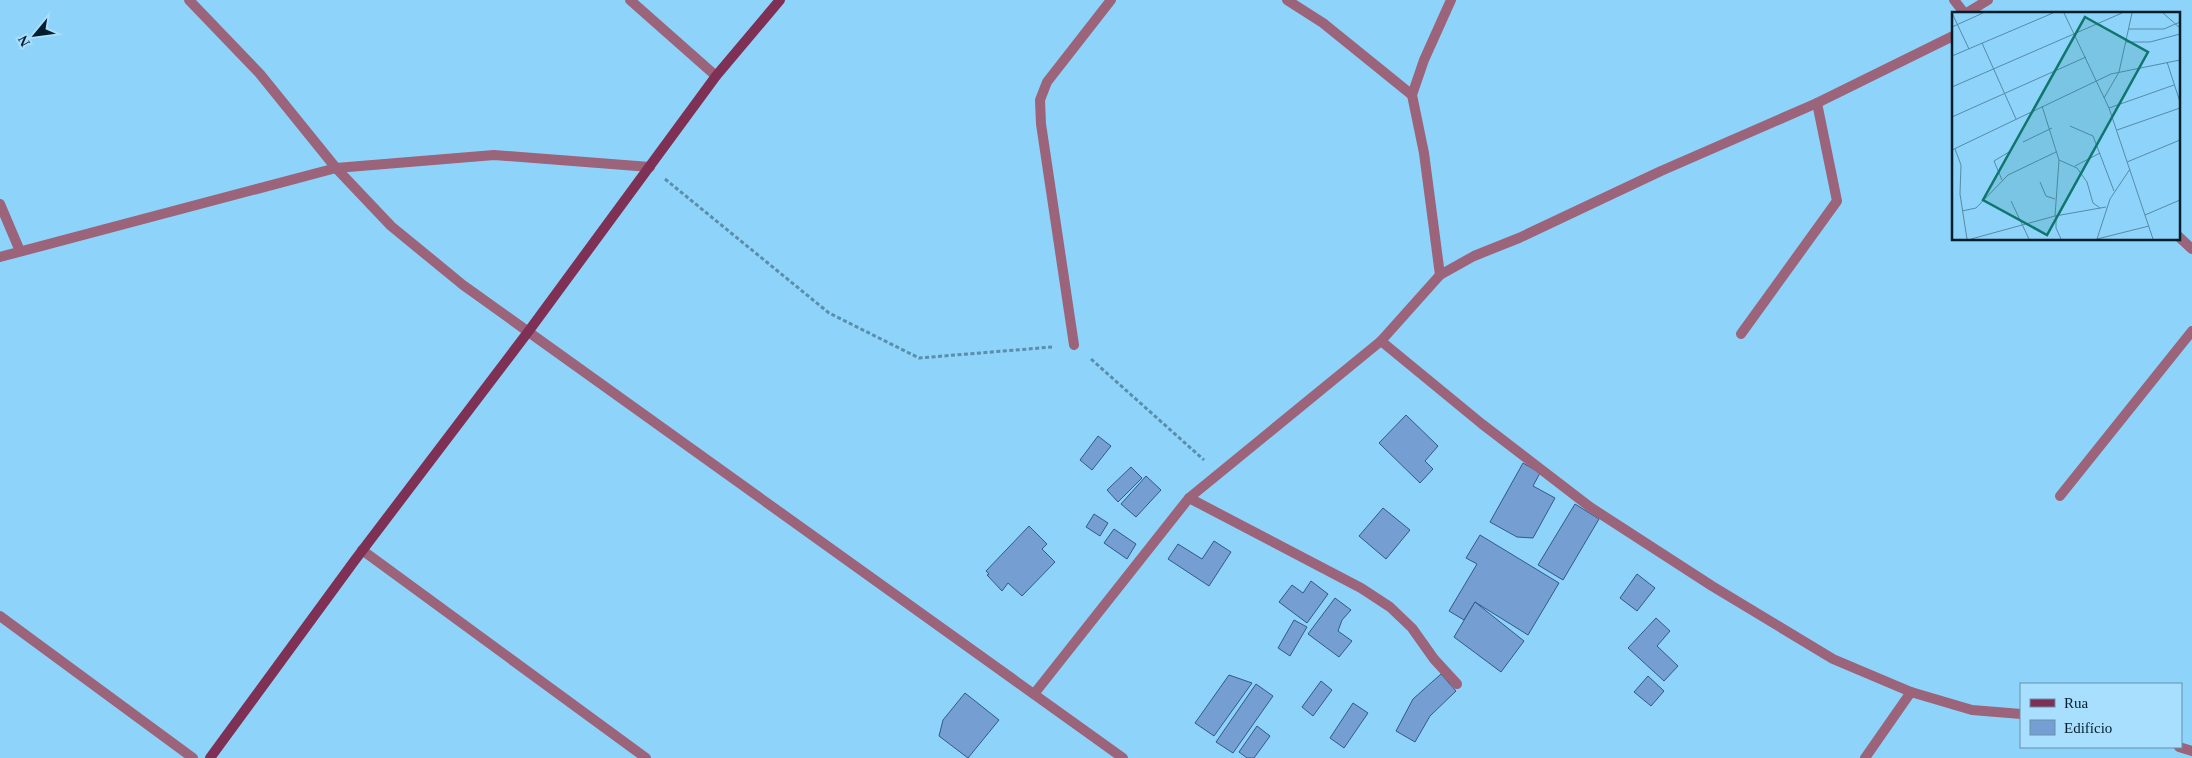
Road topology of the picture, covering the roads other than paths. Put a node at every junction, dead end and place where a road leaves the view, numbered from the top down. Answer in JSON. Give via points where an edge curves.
{"nodes":[{"id":1,"x":189,"y":0,"type":"edge"},
{"id":2,"x":630,"y":0,"type":"edge"},
{"id":3,"x":780,"y":0,"type":"edge"},
{"id":4,"x":1112,"y":0,"type":"edge"},
{"id":5,"x":1287,"y":0,"type":"edge"},
{"id":6,"x":1451,"y":0,"type":"edge"},
{"id":7,"x":1954,"y":0,"type":"edge"},
{"id":8,"x":1988,"y":0,"type":"edge"},
{"id":9,"x":1963,"y":12,"type":"edge"},
{"id":10,"x":1968,"y":12,"type":"edge"},
{"id":11,"x":1952,"y":36,"type":"edge"},
{"id":12,"x":716,"y":76,"type":"junction"},
{"id":13,"x":1412,"y":95,"type":"junction"},
{"id":14,"x":1817,"y":103,"type":"junction"},
{"id":15,"x":650,"y":167,"type":"junction"},
{"id":16,"x":336,"y":168,"type":"junction"},
{"id":17,"x":0,"y":204,"type":"edge"},
{"id":18,"x":2180,"y":238,"type":"edge"},
{"id":19,"x":2192,"y":250,"type":"edge"},
{"id":20,"x":20,"y":251,"type":"junction"},
{"id":21,"x":0,"y":257,"type":"edge"},
{"id":22,"x":1440,"y":275,"type":"junction"},
{"id":23,"x":2192,"y":331,"type":"edge"},
{"id":24,"x":528,"y":332,"type":"junction"},
{"id":25,"x":1741,"y":334,"type":"dead end"},
{"id":26,"x":1381,"y":341,"type":"junction"},
{"id":27,"x":1074,"y":345,"type":"road end"},
{"id":28,"x":2060,"y":496,"type":"dead end"},
{"id":29,"x":1189,"y":498,"type":"junction"},
{"id":30,"x":362,"y":550,"type":"junction"},
{"id":31,"x":0,"y":616,"type":"edge"},
{"id":32,"x":1458,"y":684,"type":"dead end"},
{"id":33,"x":1911,"y":692,"type":"junction"},
{"id":34,"x":1034,"y":694,"type":"junction"},
{"id":35,"x":2020,"y":714,"type":"edge"},
{"id":36,"x":193,"y":758,"type":"edge"},
{"id":37,"x":210,"y":758,"type":"edge"},
{"id":38,"x":646,"y":758,"type":"edge"},
{"id":39,"x":1123,"y":758,"type":"edge"},
{"id":40,"x":1865,"y":758,"type":"edge"}],
"edges":[{"from":1,"to":16,"type":"street","via":[[260,74]]},
{"from":2,"to":12,"type":"street"},
{"from":3,"to":12,"type":"street"},
{"from":4,"to":27,"type":"street","via":[[1047,82],[1040,100]]},
{"from":5,"to":13,"type":"street","via":[[1323,23]]},
{"from":6,"to":13,"type":"street"},
{"from":7,"to":9,"type":"street"},
{"from":8,"to":10,"type":"street"},
{"from":11,"to":14,"type":"street"},
{"from":12,"to":15,"type":"street"},
{"from":13,"to":22,"type":"street","via":[[1424,153]]},
{"from":14,"to":22,"type":"street","via":[[1474,256]]},
{"from":14,"to":25,"type":"street","via":[[1837,201]]},
{"from":15,"to":16,"type":"street","via":[[494,155]]},
{"from":15,"to":24,"type":"street"},
{"from":16,"to":20,"type":"street"},
{"from":16,"to":24,"type":"street","via":[[391,226],[463,285]]},
{"from":17,"to":20,"type":"street"},
{"from":18,"to":19,"type":"street"},
{"from":20,"to":21,"type":"street"},
{"from":22,"to":26,"type":"street"},
{"from":23,"to":28,"type":"street"},
{"from":24,"to":30,"type":"street"},
{"from":24,"to":34,"type":"street"},
{"from":26,"to":29,"type":"street"},
{"from":26,"to":33,"type":"street","via":[[1590,507],[1833,659]]},
{"from":29,"to":32,"type":"street","via":[[1361,588],[1390,607],[1412,628],[1434,659]]},
{"from":29,"to":34,"type":"street"},
{"from":30,"to":37,"type":"street"},
{"from":30,"to":38,"type":"street"},
{"from":31,"to":36,"type":"street"},
{"from":33,"to":35,"type":"street","via":[[1972,710]]},
{"from":33,"to":40,"type":"street"},
{"from":34,"to":39,"type":"street"}]}
